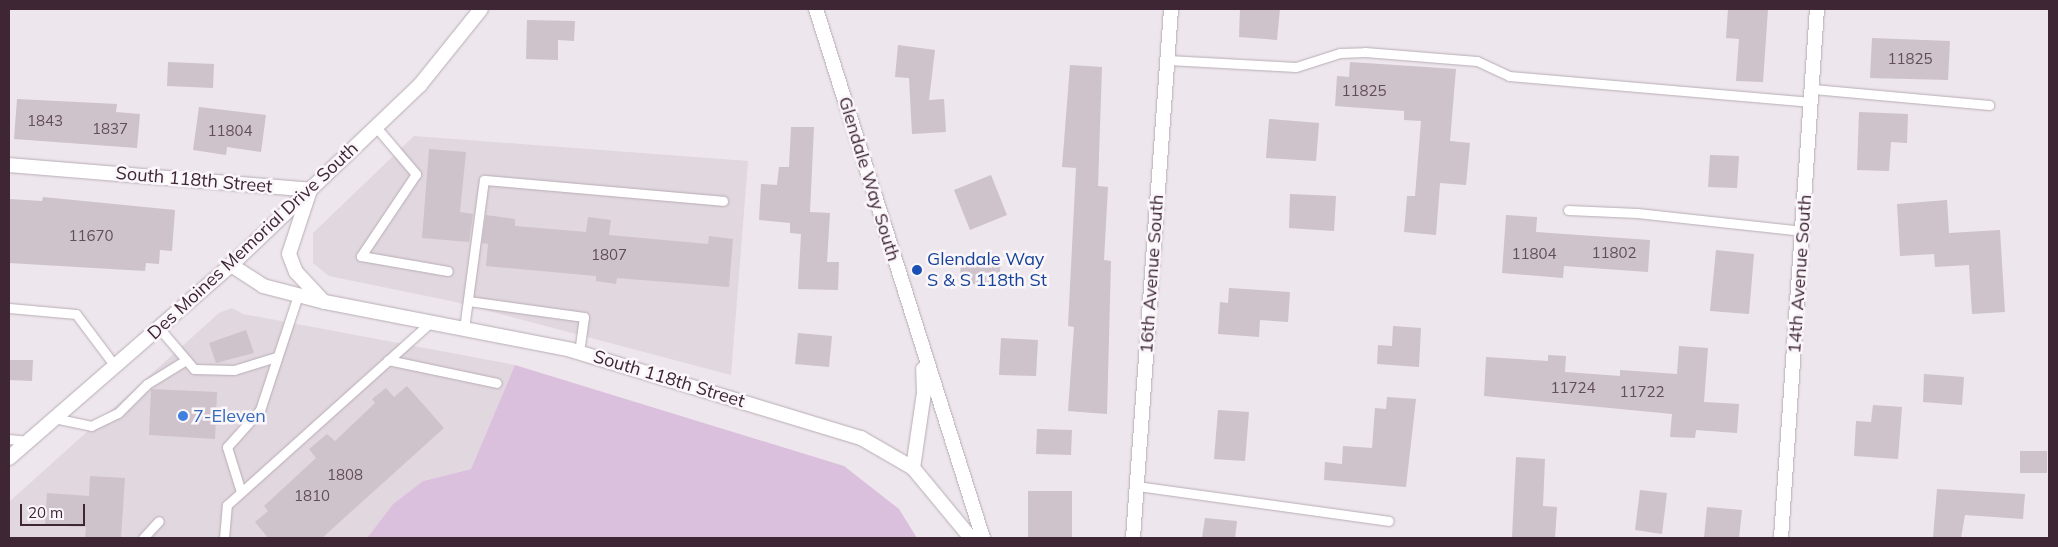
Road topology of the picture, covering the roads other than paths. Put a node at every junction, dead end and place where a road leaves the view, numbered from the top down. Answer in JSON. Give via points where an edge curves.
{"nodes":[{"id":1,"x":481,"y":9,"type":"edge"},
{"id":2,"x":816,"y":9,"type":"edge"},
{"id":3,"x":1172,"y":9,"type":"edge"},
{"id":4,"x":1817,"y":9,"type":"edge"},
{"id":5,"x":1168,"y":60,"type":"junction"},
{"id":6,"x":1812,"y":96,"type":"junction"},
{"id":7,"x":1989,"y":105,"type":"dead end"},
{"id":8,"x":376,"y":127,"type":"junction"},
{"id":9,"x":9,"y":165,"type":"edge"},
{"id":10,"x":310,"y":190,"type":"junction"},
{"id":11,"x":723,"y":201,"type":"dead end"},
{"id":12,"x":1568,"y":210,"type":"dead end"},
{"id":13,"x":1803,"y":231,"type":"junction"},
{"id":14,"x":232,"y":265,"type":"junction"},
{"id":15,"x":448,"y":271,"type":"dead end"},
{"id":16,"x":298,"y":295,"type":"junction"},
{"id":17,"x":468,"y":301,"type":"junction"},
{"id":18,"x":325,"y":302,"type":"junction"},
{"id":19,"x":9,"y":308,"type":"edge"},
{"id":20,"x":430,"y":322,"type":"junction"},
{"id":21,"x":159,"y":328,"type":"junction"},
{"id":22,"x":464,"y":329,"type":"junction"},
{"id":23,"x":922,"y":349,"type":"junction"},
{"id":24,"x":579,"y":352,"type":"junction"},
{"id":25,"x":276,"y":357,"type":"junction"},
{"id":26,"x":186,"y":360,"type":"junction"},
{"id":27,"x":388,"y":360,"type":"junction"},
{"id":28,"x":115,"y":366,"type":"junction"},
{"id":29,"x":497,"y":383,"type":"dead end"},
{"id":30,"x":54,"y":418,"type":"junction"},
{"id":31,"x":9,"y":440,"type":"edge"},
{"id":32,"x":28,"y":441,"type":"junction"},
{"id":33,"x":9,"y":458,"type":"edge"},
{"id":34,"x":913,"y":468,"type":"junction"},
{"id":35,"x":1137,"y":486,"type":"junction"},
{"id":36,"x":241,"y":492,"type":"junction"},
{"id":37,"x":159,"y":521,"type":"dead end"},
{"id":38,"x":1389,"y":521,"type":"dead end"},
{"id":39,"x":143,"y":538,"type":"edge"},
{"id":40,"x":224,"y":538,"type":"edge"},
{"id":41,"x":971,"y":538,"type":"edge"},
{"id":42,"x":983,"y":538,"type":"edge"},
{"id":43,"x":1133,"y":538,"type":"edge"},
{"id":44,"x":1781,"y":538,"type":"edge"}],
"edges":[{"from":1,"to":8,"type":"street","name":"Des Moines Memorial Drive South","via":[[420,85]]},
{"from":2,"to":23,"type":"street","name":"Glendale Way South"},
{"from":3,"to":5,"type":"street","name":"16th Avenue South"},
{"from":4,"to":6,"type":"street","name":"14th Avenue South"},
{"from":5,"to":6,"type":"lane","via":[[1296,67],[1340,53],[1365,52],[1477,61],[1509,76]]},
{"from":5,"to":35,"type":"street","name":"16th Avenue South"},
{"from":6,"to":7,"type":"lane"},
{"from":6,"to":13,"type":"street","name":"14th Avenue South"},
{"from":8,"to":10,"type":"street","name":"Des Moines Memorial Drive South"},
{"from":8,"to":15,"type":"lane","via":[[416,174],[361,256]]},
{"from":9,"to":10,"type":"street","name":"South 118th Street"},
{"from":10,"to":14,"type":"street","name":"Des Moines Memorial Drive South"},
{"from":10,"to":18,"type":"street","via":[[289,254],[296,272]]},
{"from":11,"to":17,"type":"lane","via":[[484,180]]},
{"from":12,"to":13,"type":"lane","via":[[1637,213]]},
{"from":13,"to":44,"type":"street","name":"14th Avenue South"},
{"from":14,"to":16,"type":"street","name":"South 118th Street","via":[[263,286]]},
{"from":14,"to":21,"type":"street","name":"Des Moines Memorial Drive South"},
{"from":16,"to":18,"type":"street","name":"South 118th Street"},
{"from":16,"to":25,"type":"lane"},
{"from":17,"to":22,"type":"lane"},
{"from":17,"to":24,"type":"lane","via":[[584,317]]},
{"from":18,"to":20,"type":"street","name":"South 118th Street"},
{"from":19,"to":28,"type":"lane","via":[[76,314]]},
{"from":20,"to":22,"type":"street","name":"South 118th Street"},
{"from":20,"to":27,"type":"lane"},
{"from":21,"to":26,"type":"lane"},
{"from":21,"to":28,"type":"street","name":"Des Moines Memorial Drive South"},
{"from":22,"to":24,"type":"street","name":"South 118th Street"},
{"from":23,"to":34,"type":"street","name":"Glendale Way South","via":[[924,393]]},
{"from":23,"to":42,"type":"street","name":"Glendale Way South"},
{"from":24,"to":34,"type":"street","name":"South 118th Street","via":[[861,438]]},
{"from":25,"to":26,"type":"lane","via":[[234,370],[194,369]]},
{"from":25,"to":36,"type":"lane","via":[[260,410],[227,447]]},
{"from":26,"to":30,"type":"lane","via":[[147,384],[118,414],[91,426]]},
{"from":27,"to":29,"type":"lane"},
{"from":27,"to":36,"type":"lane"},
{"from":28,"to":30,"type":"street","name":"Des Moines Memorial Drive South"},
{"from":30,"to":32,"type":"street","name":"Des Moines Memorial Drive South"},
{"from":31,"to":32,"type":"lane"},
{"from":32,"to":33,"type":"street","name":"Des Moines Memorial Drive South"},
{"from":34,"to":41,"type":"street","name":"South 118th Street"},
{"from":35,"to":38,"type":"lane"},
{"from":35,"to":43,"type":"street","name":"16th Avenue South"},
{"from":36,"to":40,"type":"lane","via":[[227,505]]},
{"from":37,"to":39,"type":"lane"}]}
